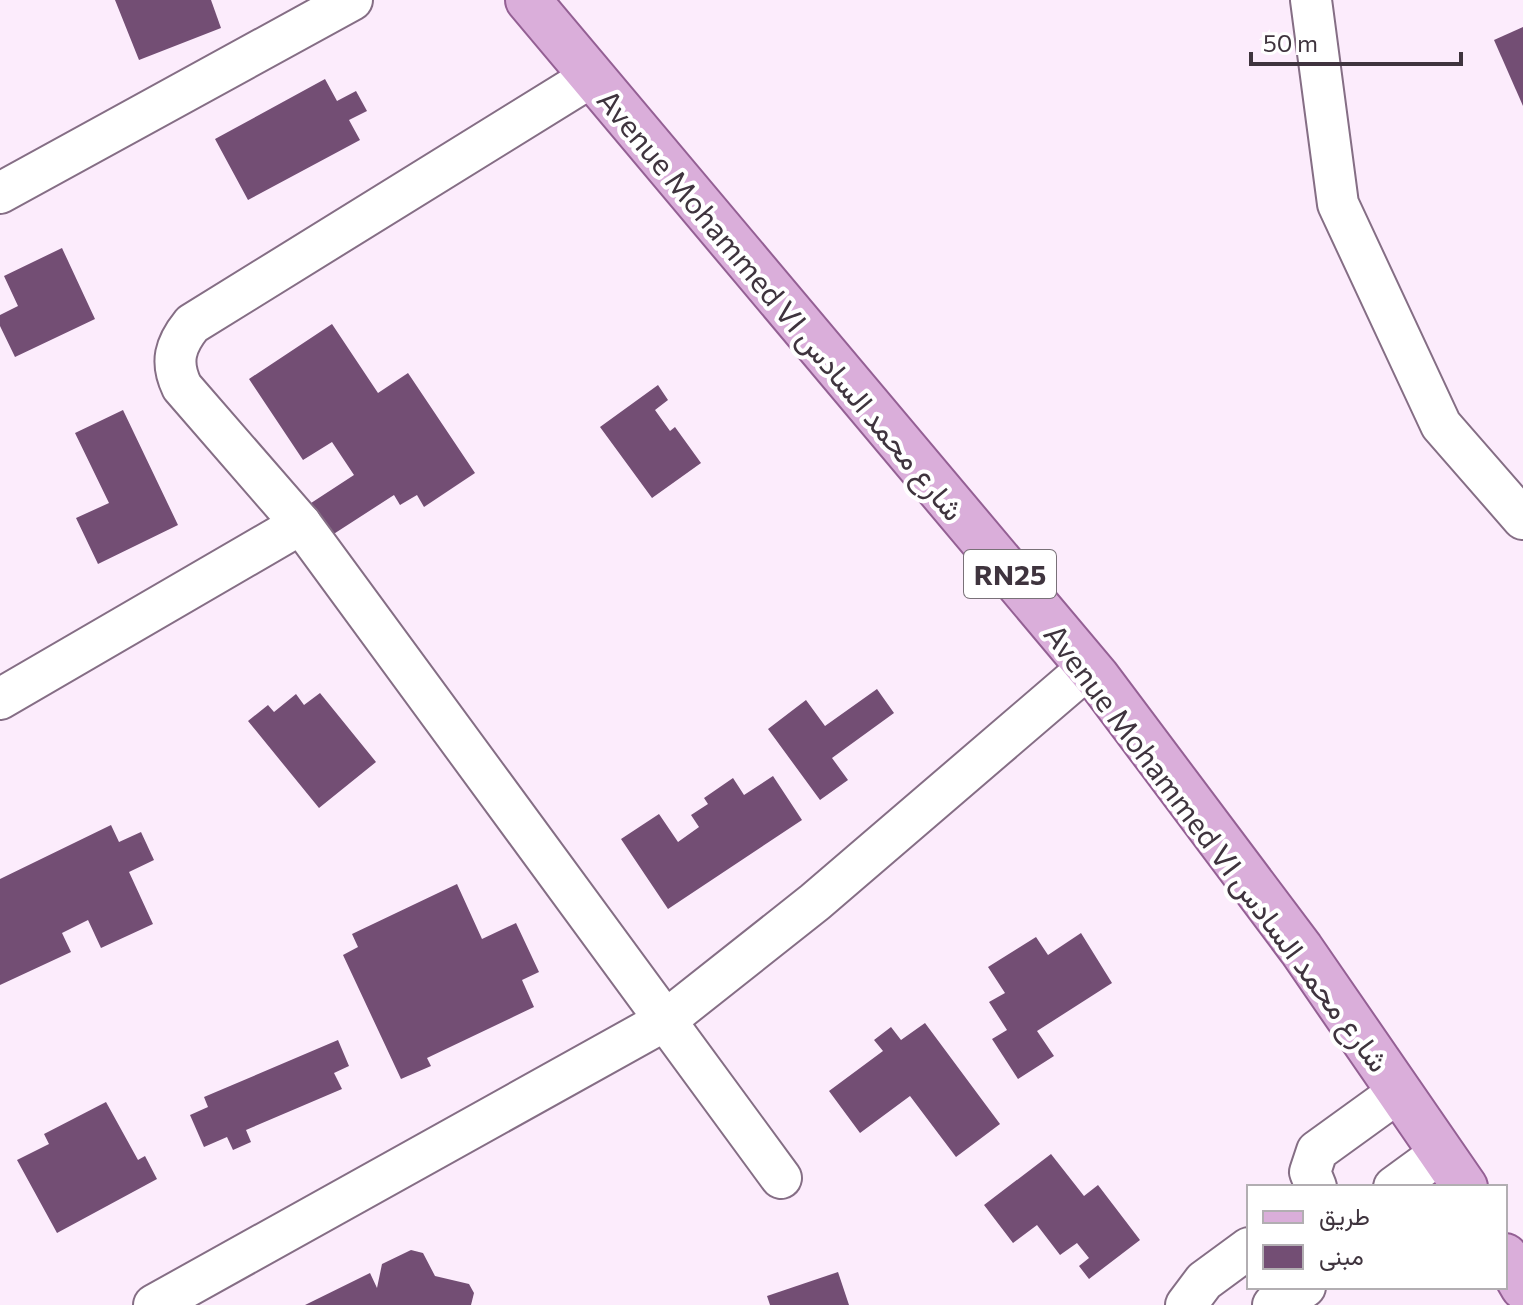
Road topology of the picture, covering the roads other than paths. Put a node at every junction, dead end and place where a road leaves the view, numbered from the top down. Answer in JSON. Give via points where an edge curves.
{"nodes":[{"id":1,"x":352,"y":0,"type":"edge"},
{"id":2,"x":528,"y":0,"type":"edge"},
{"id":3,"x":1311,"y":0,"type":"edge"},
{"id":4,"x":591,"y":77,"type":"junction"},
{"id":5,"x":0,"y":193,"type":"edge"},
{"id":6,"x":1523,"y":519,"type":"edge"},
{"id":7,"x":301,"y":524,"type":"junction"},
{"id":8,"x":1089,"y":667,"type":"junction"},
{"id":9,"x":0,"y":699,"type":"edge"},
{"id":10,"x":666,"y":1020,"type":"junction"},
{"id":11,"x":1400,"y":1091,"type":"junction"},
{"id":12,"x":1451,"y":1175,"type":"edge"},
{"id":13,"x":781,"y":1178,"type":"dead end"},
{"id":14,"x":1315,"y":1185,"type":"edge"},
{"id":15,"x":1404,"y":1185,"type":"edge"},
{"id":16,"x":1247,"y":1249,"type":"edge"},
{"id":17,"x":1507,"y":1259,"type":"edge"},
{"id":18,"x":1523,"y":1287,"type":"edge"},
{"id":19,"x":1301,"y":1289,"type":"edge"},
{"id":20,"x":154,"y":1305,"type":"edge"},
{"id":21,"x":1186,"y":1305,"type":"edge"},
{"id":22,"x":1273,"y":1305,"type":"edge"}],
"edges":[{"from":1,"to":5,"type":"street"},
{"from":2,"to":4,"type":"main road","name":"Avenue Mohammed VI شارع محمد السادس","number":"RN25"},
{"from":3,"to":6,"type":"street","via":[[1338,204],[1441,425]]},
{"from":4,"to":7,"type":"street","via":[[192,324],[177,343],[176,374],[182,387]]},
{"from":4,"to":8,"type":"main road","name":"Avenue Mohammed VI شارع محمد السادس","number":"RN25"},
{"from":7,"to":9,"type":"street"},
{"from":7,"to":10,"type":"street"},
{"from":8,"to":10,"type":"street","via":[[815,902]]},
{"from":8,"to":11,"type":"main road","name":"Avenue Mohammed VI شارع محمد السادس","number":"RN25","via":[[1301,949]]},
{"from":10,"to":13,"type":"street"},
{"from":10,"to":20,"type":"street"},
{"from":11,"to":12,"type":"main road","name":"Avenue Mohammed VI شارع محمد السادس","number":"RN25"},
{"from":11,"to":14,"type":"street","via":[[1317,1151],[1310,1172]]},
{"from":12,"to":15,"type":"street"},
{"from":16,"to":21,"type":"street","via":[[1204,1281]]},
{"from":17,"to":18,"type":"main road"},
{"from":19,"to":22,"type":"street"}]}
